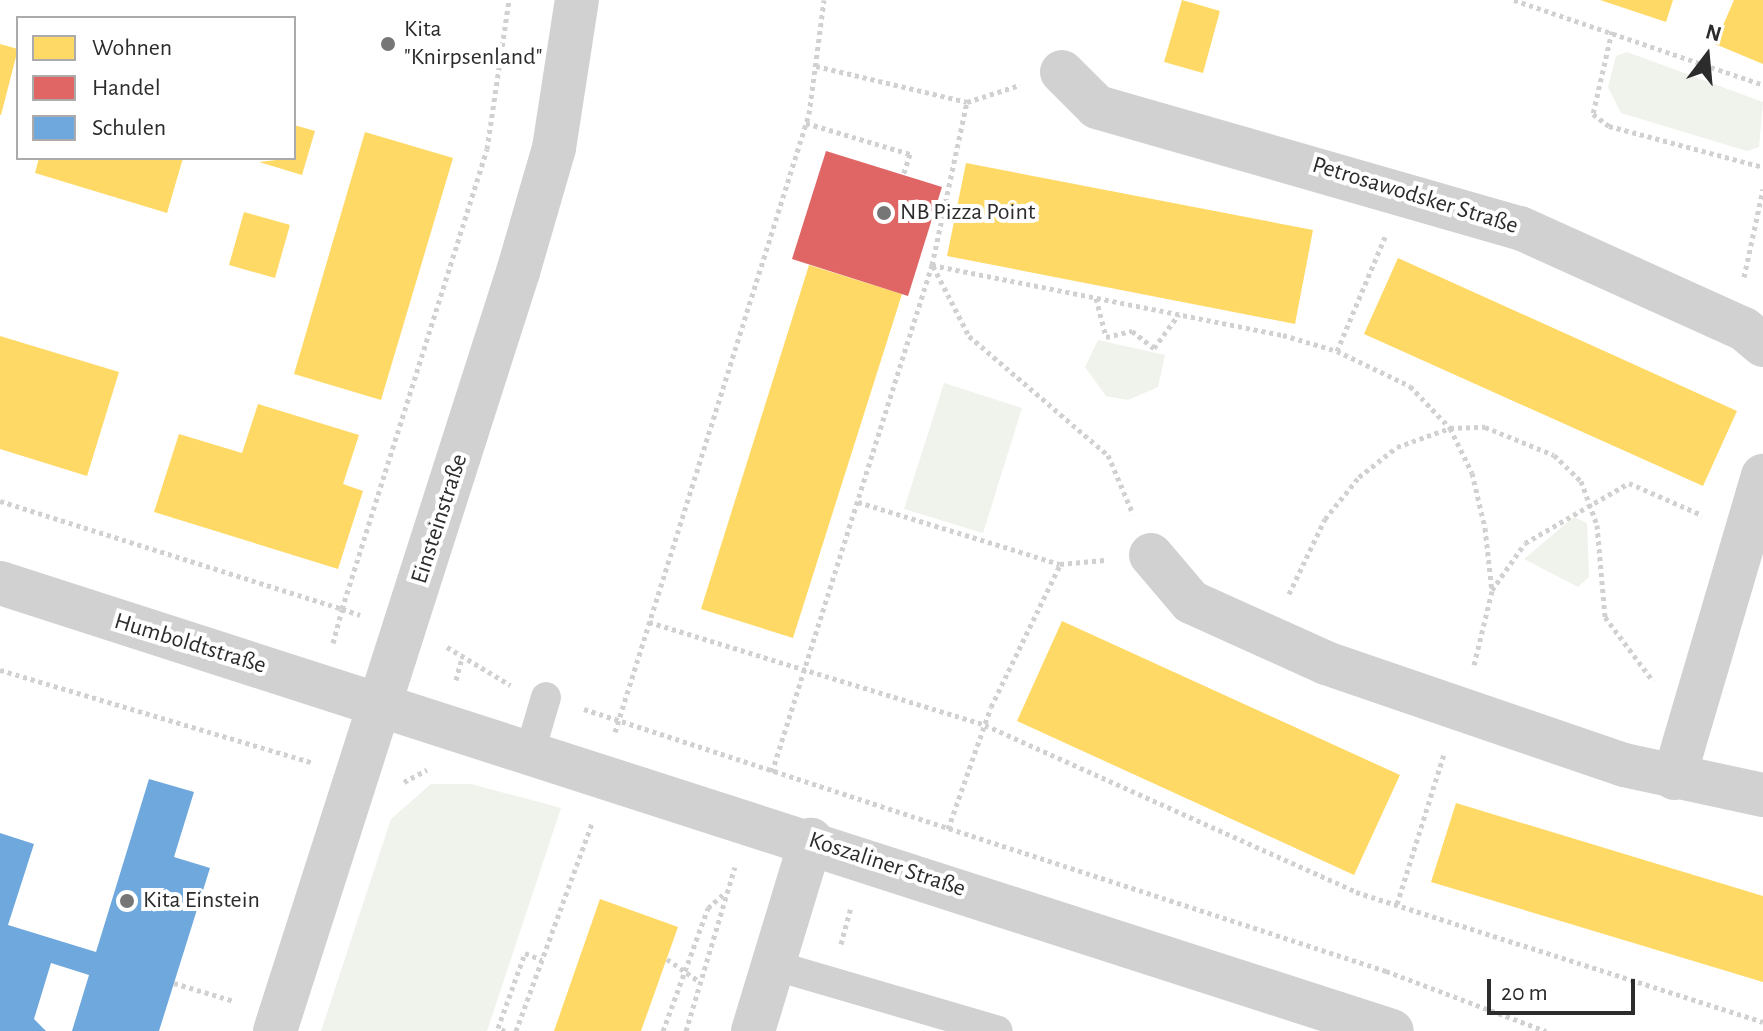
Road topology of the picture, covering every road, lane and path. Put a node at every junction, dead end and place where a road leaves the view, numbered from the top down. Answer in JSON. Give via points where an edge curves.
{"nodes":[{"id":1,"x":509,"y":0,"type":"edge"},
{"id":2,"x":577,"y":0,"type":"edge"},
{"id":3,"x":824,"y":0,"type":"edge"},
{"id":4,"x":1514,"y":0,"type":"edge"},
{"id":5,"x":1612,"y":31,"type":"junction"},
{"id":6,"x":816,"y":66,"type":"junction"},
{"id":7,"x":1062,"y":72,"type":"dead end"},
{"id":8,"x":1763,"y":85,"type":"edge"},
{"id":9,"x":806,"y":123,"type":"junction"},
{"id":10,"x":1763,"y":167,"type":"edge"},
{"id":11,"x":903,"y":176,"type":"dead end"},
{"id":12,"x":1763,"y":189,"type":"edge"},
{"id":13,"x":1405,"y":191,"type":"junction"},
{"id":14,"x":1760,"y":210,"type":"edge"},
{"id":15,"x":932,"y":265,"type":"junction"},
{"id":16,"x":1096,"y":298,"type":"junction"},
{"id":17,"x":1179,"y":314,"type":"junction"},
{"id":18,"x":1746,"y":334,"type":"edge"},
{"id":19,"x":1337,"y":351,"type":"junction"},
{"id":20,"x":1450,"y":428,"type":"junction"},
{"id":21,"x":1763,"y":476,"type":"edge"},
{"id":22,"x":0,"y":501,"type":"edge"},
{"id":23,"x":858,"y":502,"type":"junction"},
{"id":24,"x":1591,"y":504,"type":"junction"},
{"id":25,"x":1747,"y":531,"type":"junction"},
{"id":26,"x":1151,"y":555,"type":"joint"},
{"id":27,"x":0,"y":583,"type":"edge"},
{"id":28,"x":1492,"y":591,"type":"junction"},
{"id":29,"x":649,"y":622,"type":"junction"},
{"id":30,"x":1273,"y":639,"type":"junction"},
{"id":31,"x":807,"y":668,"type":"junction"},
{"id":32,"x":0,"y":670,"type":"edge"},
{"id":33,"x":546,"y":697,"type":"dead end"},
{"id":34,"x":381,"y":704,"type":"junction"},
{"id":35,"x":1459,"y":708,"type":"junction"},
{"id":36,"x":1691,"y":718,"type":"junction"},
{"id":37,"x":985,"y":725,"type":"junction"},
{"id":38,"x":531,"y":748,"type":"junction"},
{"id":39,"x":309,"y":761,"type":"dead end"},
{"id":40,"x":445,"y":770,"type":"dead end"},
{"id":41,"x":772,"y":771,"type":"dead end"},
{"id":42,"x":605,"y":773,"type":"junction"},
{"id":43,"x":1674,"y":778,"type":"junction"},
{"id":44,"x":395,"y":787,"type":"dead end"},
{"id":45,"x":1763,"y":795,"type":"edge"},
{"id":46,"x":751,"y":821,"type":"junction"},
{"id":47,"x":948,"y":829,"type":"dead end"},
{"id":48,"x":811,"y":840,"type":"junction"},
{"id":49,"x":728,"y":891,"type":"junction"},
{"id":50,"x":1397,"y":904,"type":"junction"},
{"id":51,"x":667,"y":959,"type":"dead end"},
{"id":52,"x":542,"y":960,"type":"junction"},
{"id":53,"x":773,"y":965,"type":"junction"},
{"id":54,"x":684,"y":971,"type":"junction"},
{"id":55,"x":700,"y":982,"type":"junction"},
{"id":56,"x":174,"y":983,"type":"dead end"},
{"id":57,"x":240,"y":1003,"type":"dead end"},
{"id":58,"x":1763,"y":1022,"type":"edge"},
{"id":59,"x":275,"y":1031,"type":"edge"},
{"id":60,"x":505,"y":1031,"type":"edge"},
{"id":61,"x":516,"y":1031,"type":"edge"},
{"id":62,"x":663,"y":1031,"type":"edge"},
{"id":63,"x":686,"y":1031,"type":"edge"},
{"id":64,"x":753,"y":1031,"type":"edge"},
{"id":65,"x":998,"y":1031,"type":"edge"},
{"id":66,"x":1392,"y":1031,"type":"edge"}],
"edges":[{"from":1,"to":22,"type":"path","via":[[487,149],[342,609]]},
{"from":2,"to":34,"type":"street","name":"Einsteinstraße","via":[[554,148]]},
{"from":3,"to":6,"type":"path"},
{"from":4,"to":5,"type":"path"},
{"from":5,"to":8,"type":"path"},
{"from":5,"to":10,"type":"path","via":[[1593,114],[1609,126]]},
{"from":6,"to":9,"type":"path"},
{"from":6,"to":15,"type":"path","via":[[967,102]]},
{"from":7,"to":13,"type":"street","name":"Petrosawodsker Straße","via":[[1097,107]]},
{"from":9,"to":11,"type":"path","via":[[910,154]]},
{"from":9,"to":29,"type":"path"},
{"from":12,"to":14,"type":"path"},
{"from":13,"to":18,"type":"street","name":"Petrosawodsker Straße","via":[[1520,228]]},
{"from":13,"to":19,"type":"path"},
{"from":14,"to":18,"type":"path"},
{"from":15,"to":16,"type":"path"},
{"from":15,"to":23,"type":"path"},
{"from":15,"to":26,"type":"path","via":[[969,336],[1108,455]]},
{"from":16,"to":17,"type":"path"},
{"from":16,"to":17,"type":"path","via":[[1106,337],[1132,331],[1154,348]]},
{"from":17,"to":19,"type":"path"},
{"from":19,"to":20,"type":"path","via":[[1410,386]]},
{"from":20,"to":24,"type":"path","via":[[1485,427],[1554,455],[1581,481]]},
{"from":20,"to":28,"type":"path","via":[[1472,473]]},
{"from":20,"to":30,"type":"path","via":[[1397,447],[1359,477],[1325,519]]},
{"from":21,"to":25,"type":"street"},
{"from":23,"to":31,"type":"path"},
{"from":23,"to":37,"type":"path","via":[[1060,564]]},
{"from":24,"to":25,"type":"path","via":[[1629,483]]},
{"from":24,"to":28,"type":"path","via":[[1525,543]]},
{"from":24,"to":36,"type":"path","via":[[1605,617],[1617,641]]},
{"from":25,"to":36,"type":"street"},
{"from":26,"to":30,"type":"street","via":[[1191,602]]},
{"from":27,"to":34,"type":"street","name":"Humboldtstraße"},
{"from":28,"to":35,"type":"path"},
{"from":29,"to":31,"type":"path"},
{"from":29,"to":42,"type":"path"},
{"from":30,"to":35,"type":"street"},
{"from":31,"to":37,"type":"path"},
{"from":31,"to":41,"type":"path"},
{"from":32,"to":39,"type":"path"},
{"from":33,"to":38,"type":"lane"},
{"from":34,"to":38,"type":"street","name":"Koszaliner Straße"},
{"from":34,"to":59,"type":"street","name":"Einsteinstraße"},
{"from":35,"to":43,"type":"street"},
{"from":35,"to":50,"type":"path"},
{"from":36,"to":43,"type":"street"},
{"from":37,"to":47,"type":"path"},
{"from":37,"to":50,"type":"path"},
{"from":38,"to":42,"type":"street","name":"Koszaliner Straße"},
{"from":40,"to":44,"type":"path","via":[[430,768]]},
{"from":42,"to":46,"type":"street","name":"Koszaliner Straße"},
{"from":42,"to":52,"type":"path"},
{"from":43,"to":45,"type":"street"},
{"from":46,"to":48,"type":"street","name":"Koszaliner Straße"},
{"from":46,"to":49,"type":"path"},
{"from":48,"to":53,"type":"street"},
{"from":48,"to":66,"type":"street","name":"Koszaliner Straße"},
{"from":49,"to":54,"type":"path","via":[[708,908]]},
{"from":49,"to":55,"type":"path"},
{"from":50,"to":58,"type":"path"},
{"from":51,"to":54,"type":"path"},
{"from":52,"to":60,"type":"path","via":[[525,953],[498,1028]]},
{"from":52,"to":61,"type":"path"},
{"from":53,"to":64,"type":"street"},
{"from":53,"to":65,"type":"lane"},
{"from":54,"to":55,"type":"path"},
{"from":54,"to":62,"type":"path"},
{"from":55,"to":63,"type":"path"},
{"from":56,"to":57,"type":"path"}]}
